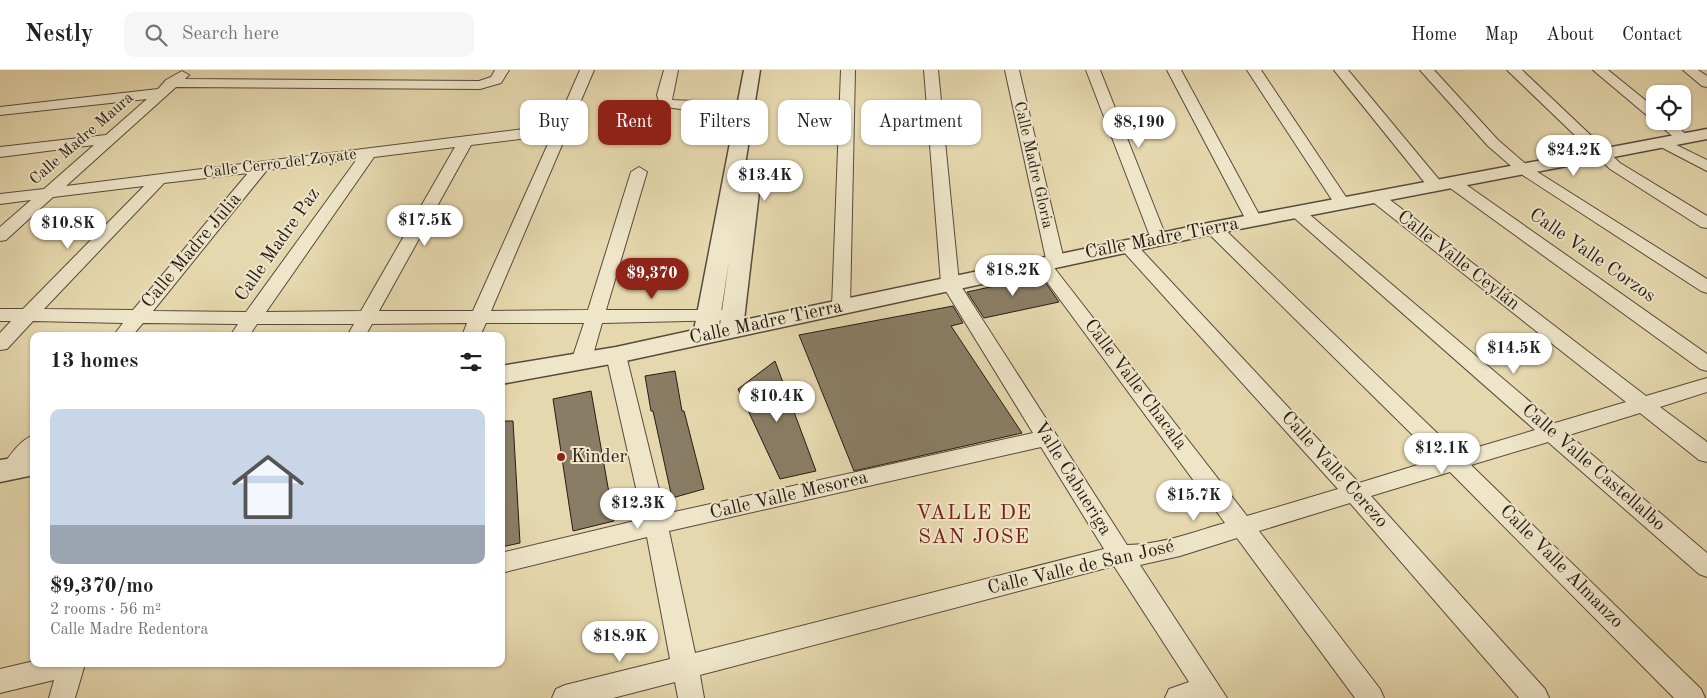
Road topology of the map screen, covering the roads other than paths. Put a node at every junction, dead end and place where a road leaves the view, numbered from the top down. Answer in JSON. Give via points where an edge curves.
{"nodes":[{"id":1,"x":188,"y":70,"type":"edge"},
{"id":2,"x":276,"y":70,"type":"edge"},
{"id":3,"x":355,"y":70,"type":"edge"},
{"id":4,"x":427,"y":70,"type":"edge"},
{"id":5,"x":587,"y":70,"type":"edge"},
{"id":6,"x":671,"y":70,"type":"edge"},
{"id":7,"x":752,"y":70,"type":"edge"},
{"id":8,"x":769,"y":70,"type":"edge"},
{"id":9,"x":848,"y":70,"type":"edge"},
{"id":10,"x":931,"y":70,"type":"edge"},
{"id":11,"x":1012,"y":70,"type":"edge"},
{"id":12,"x":1093,"y":70,"type":"edge"},
{"id":13,"x":1174,"y":70,"type":"edge"},
{"id":14,"x":1254,"y":70,"type":"edge"},
{"id":15,"x":1341,"y":70,"type":"edge"},
{"id":16,"x":1427,"y":70,"type":"edge"},
{"id":17,"x":1514,"y":70,"type":"edge"},
{"id":18,"x":1600,"y":70,"type":"edge"},
{"id":19,"x":1690,"y":70,"type":"edge"},
{"id":20,"x":499,"y":75,"type":"edge"},
{"id":21,"x":1707,"y":83,"type":"edge"},
{"id":22,"x":262,"y":84,"type":"junction"},
{"id":23,"x":343,"y":84,"type":"junction"},
{"id":24,"x":416,"y":86,"type":"junction"},
{"id":25,"x":166,"y":88,"type":"junction"},
{"id":26,"x":574,"y":100,"type":"edge"},
{"id":27,"x":681,"y":105,"type":"edge"},
{"id":28,"x":1646,"y":108,"type":"edge"},
{"id":29,"x":0,"y":111,"type":"edge"},
{"id":30,"x":1673,"y":130,"type":"edge"},
{"id":31,"x":520,"y":134,"type":"edge"},
{"id":32,"x":1707,"y":134,"type":"edge"},
{"id":33,"x":1683,"y":138,"type":"junction"},
{"id":34,"x":108,"y":139,"type":"junction"},
{"id":35,"x":466,"y":141,"type":"junction"},
{"id":36,"x":1662,"y":142,"type":"junction"},
{"id":37,"x":554,"y":145,"type":"edge"},
{"id":38,"x":0,"y":152,"type":"edge"},
{"id":39,"x":368,"y":154,"type":"junction"},
{"id":40,"x":1604,"y":155,"type":"junction"},
{"id":41,"x":262,"y":166,"type":"junction"},
{"id":42,"x":1707,"y":166,"type":"edge"},
{"id":43,"x":1523,"y":169,"type":"junction"},
{"id":44,"x":639,"y":172,"type":"dead end"},
{"id":45,"x":159,"y":179,"type":"junction"},
{"id":46,"x":1443,"y":184,"type":"junction"},
{"id":47,"x":46,"y":194,"type":"junction"},
{"id":48,"x":1375,"y":196,"type":"junction"},
{"id":49,"x":0,"y":199,"type":"edge"},
{"id":50,"x":1342,"y":203,"type":"junction"},
{"id":51,"x":1297,"y":212,"type":"junction"},
{"id":52,"x":1254,"y":220,"type":"junction"},
{"id":53,"x":1707,"y":223,"type":"edge"},
{"id":54,"x":1214,"y":228,"type":"junction"},
{"id":55,"x":0,"y":236,"type":"edge"},
{"id":56,"x":1159,"y":239,"type":"junction"},
{"id":57,"x":1128,"y":246,"type":"junction"},
{"id":58,"x":1048,"y":262,"type":"junction"},
{"id":59,"x":950,"y":283,"type":"junction"},
{"id":60,"x":1707,"y":287,"type":"edge"},
{"id":61,"x":841,"y":307,"type":"junction"},
{"id":62,"x":0,"y":316,"type":"edge"},
{"id":63,"x":27,"y":316,"type":"junction"},
{"id":64,"x":137,"y":318,"type":"junction"},
{"id":65,"x":252,"y":318,"type":"junction"},
{"id":66,"x":367,"y":318,"type":"junction"},
{"id":67,"x":480,"y":318,"type":"junction"},
{"id":68,"x":594,"y":318,"type":"junction"},
{"id":69,"x":732,"y":323,"type":"junction"},
{"id":70,"x":708,"y":326,"type":"junction"},
{"id":71,"x":125,"y":332,"type":"edge"},
{"id":72,"x":242,"y":332,"type":"edge"},
{"id":73,"x":358,"y":332,"type":"edge"},
{"id":74,"x":473,"y":332,"type":"edge"},
{"id":75,"x":0,"y":344,"type":"edge"},
{"id":76,"x":616,"y":355,"type":"junction"},
{"id":77,"x":581,"y":362,"type":"junction"},
{"id":78,"x":1707,"y":364,"type":"edge"},
{"id":79,"x":505,"y":374,"type":"edge"},
{"id":80,"x":1707,"y":385,"type":"edge"},
{"id":81,"x":1642,"y":404,"type":"junction"},
{"id":82,"x":1552,"y":431,"type":"junction"},
{"id":83,"x":1047,"y":438,"type":"junction"},
{"id":84,"x":30,"y":447,"type":"edge"},
{"id":85,"x":1707,"y":454,"type":"edge"},
{"id":86,"x":1455,"y":463,"type":"junction"},
{"id":87,"x":15,"y":468,"type":"edge"},
{"id":88,"x":1354,"y":492,"type":"junction"},
{"id":89,"x":656,"y":525,"type":"junction"},
{"id":90,"x":1243,"y":527,"type":"junction"},
{"id":91,"x":1120,"y":555,"type":"junction"},
{"id":92,"x":505,"y":562,"type":"edge"},
{"id":93,"x":1707,"y":567,"type":"edge"},
{"id":94,"x":59,"y":667,"type":"edge"},
{"id":95,"x":71,"y":667,"type":"edge"},
{"id":96,"x":684,"y":667,"type":"junction"},
{"id":97,"x":0,"y":681,"type":"edge"},
{"id":98,"x":1211,"y":693,"type":"edge"},
{"id":99,"x":62,"y":698,"type":"edge"},
{"id":100,"x":565,"y":698,"type":"edge"},
{"id":101,"x":691,"y":698,"type":"edge"},
{"id":102,"x":1178,"y":698,"type":"edge"},
{"id":103,"x":1371,"y":698,"type":"edge"},
{"id":104,"x":1536,"y":698,"type":"edge"},
{"id":105,"x":1692,"y":698,"type":"edge"}],
"edges":[{"from":1,"to":25,"type":"street","name":"Calle Madre Maura"},
{"from":2,"to":22,"type":"street"},
{"from":3,"to":23,"type":"street"},
{"from":4,"to":24,"type":"street"},
{"from":5,"to":26,"type":"street"},
{"from":6,"to":27,"type":"street","via":[[664,102]]},
{"from":7,"to":70,"type":"street"},
{"from":8,"to":69,"type":"street","via":[[747,201]]},
{"from":9,"to":61,"type":"street"},
{"from":10,"to":59,"type":"street"},
{"from":11,"to":58,"type":"street","name":"Calle Madre Gloria"},
{"from":12,"to":56,"type":"street"},
{"from":13,"to":52,"type":"street"},
{"from":14,"to":50,"type":"street"},
{"from":15,"to":46,"type":"street","name":"Calle Valle Corzos"},
{"from":16,"to":43,"type":"street","via":[[1487,137]]},
{"from":17,"to":40,"type":"street"},
{"from":18,"to":28,"type":"street"},
{"from":19,"to":21,"type":"street"},
{"from":20,"to":24,"type":"street","via":[[480,85]]},
{"from":22,"to":23,"type":"street"},
{"from":22,"to":25,"type":"street"},
{"from":23,"to":24,"type":"street"},
{"from":25,"to":29,"type":"street"},
{"from":25,"to":34,"type":"street","name":"Calle Madre Maura"},
{"from":30,"to":33,"type":"street"},
{"from":31,"to":35,"type":"street","name":"Calle Cerro del Zoyate"},
{"from":32,"to":33,"type":"street","name":"Calle Madre Tierra"},
{"from":33,"to":36,"type":"street","name":"Calle Madre Tierra"},
{"from":34,"to":38,"type":"street"},
{"from":34,"to":47,"type":"street","name":"Calle Madre Maura"},
{"from":35,"to":39,"type":"street","name":"Calle Cerro del Zoyate"},
{"from":35,"to":66,"type":"street"},
{"from":36,"to":40,"type":"street","name":"Calle Madre Tierra"},
{"from":36,"to":42,"type":"street"},
{"from":37,"to":67,"type":"street"},
{"from":39,"to":41,"type":"street","name":"Calle Cerro del Zoyate"},
{"from":39,"to":65,"type":"street","name":"Calle Madre Paz"},
{"from":40,"to":43,"type":"street","name":"Calle Madre Tierra"},
{"from":40,"to":53,"type":"street","via":[[1615,166]]},
{"from":41,"to":45,"type":"street","name":"Calle Cerro del Zoyate"},
{"from":41,"to":64,"type":"street","name":"Calle Madre Julia"},
{"from":43,"to":46,"type":"street","name":"Calle Madre Tierra"},
{"from":43,"to":60,"type":"street"},
{"from":44,"to":68,"type":"street"},
{"from":45,"to":47,"type":"street","name":"Calle Cerro del Zoyate"},
{"from":45,"to":63,"type":"street"},
{"from":46,"to":48,"type":"street","name":"Calle Madre Tierra"},
{"from":46,"to":78,"type":"street","name":"Calle Valle Corzos"},
{"from":47,"to":49,"type":"street","name":"Calle Cerro del Zoyate"},
{"from":47,"to":55,"type":"street","name":"Calle Madre Maura"},
{"from":48,"to":50,"type":"street","name":"Calle Madre Tierra"},
{"from":48,"to":81,"type":"street","name":"Calle Valle Ceylán"},
{"from":50,"to":51,"type":"street","name":"Calle Madre Tierra"},
{"from":51,"to":52,"type":"street","name":"Calle Madre Tierra"},
{"from":51,"to":82,"type":"street","name":"Calle Valle Castellalbo"},
{"from":52,"to":54,"type":"street","name":"Calle Madre Tierra"},
{"from":54,"to":56,"type":"street","name":"Calle Madre Tierra"},
{"from":54,"to":86,"type":"street","name":"Calle Valle Almanzo"},
{"from":56,"to":57,"type":"street","name":"Calle Madre Tierra"},
{"from":57,"to":58,"type":"street","name":"Calle Madre Tierra"},
{"from":57,"to":88,"type":"street","name":"Calle Valle Cerezo"},
{"from":58,"to":59,"type":"street","name":"Calle Madre Tierra"},
{"from":58,"to":90,"type":"street","name":"Calle Valle Chacala"},
{"from":59,"to":61,"type":"street","name":"Calle Madre Tierra"},
{"from":59,"to":83,"type":"street","name":"Valle Cabueriga"},
{"from":61,"to":69,"type":"street","name":"Calle Madre Tierra"},
{"from":62,"to":63,"type":"street"},
{"from":63,"to":64,"type":"street"},
{"from":63,"to":75,"type":"street"},
{"from":64,"to":65,"type":"street"},
{"from":64,"to":71,"type":"street","name":"Calle Madre Julia"},
{"from":65,"to":66,"type":"street"},
{"from":65,"to":72,"type":"street","name":"Calle Madre Paz"},
{"from":66,"to":67,"type":"street"},
{"from":66,"to":73,"type":"street"},
{"from":67,"to":68,"type":"street"},
{"from":67,"to":74,"type":"street"},
{"from":68,"to":70,"type":"street"},
{"from":68,"to":77,"type":"street"},
{"from":69,"to":70,"type":"street","name":"Calle Madre Tierra"},
{"from":70,"to":76,"type":"street","name":"Calle Madre Tierra"},
{"from":76,"to":77,"type":"street","name":"Calle Madre Tierra"},
{"from":76,"to":89,"type":"street"},
{"from":77,"to":79,"type":"street","name":"Calle Madre Tierra"},
{"from":80,"to":81,"type":"street","name":"Calle Valle de San José"},
{"from":81,"to":82,"type":"street","name":"Calle Valle de San José"},
{"from":81,"to":85,"type":"street","name":"Calle Valle Ceylán"},
{"from":82,"to":86,"type":"street","name":"Calle Valle de San José"},
{"from":82,"to":93,"type":"street","name":"Calle Valle Castellalbo"},
{"from":83,"to":89,"type":"street","name":"Calle Valle Mesorea"},
{"from":83,"to":91,"type":"street","name":"Valle Cabueriga"},
{"from":84,"to":87,"type":"street"},
{"from":86,"to":88,"type":"street","name":"Calle Valle de San José"},
{"from":86,"to":105,"type":"street","name":"Calle Valle Almanzo"},
{"from":88,"to":90,"type":"street","name":"Calle Valle de San José"},
{"from":88,"to":104,"type":"street","name":"Calle Valle Cerezo"},
{"from":89,"to":92,"type":"street","name":"Calle Valle Mesorea"},
{"from":89,"to":96,"type":"street"},
{"from":90,"to":91,"type":"street","name":"Calle Valle de San José","via":[[1180,546],[1140,555]]},
{"from":90,"to":103,"type":"street","name":"Calle Valle Chacala"},
{"from":91,"to":96,"type":"street","name":"Calle Valle de San José"},
{"from":91,"to":98,"type":"street","name":"Valle Cabueriga"},
{"from":94,"to":97,"type":"street"},
{"from":95,"to":99,"type":"street"},
{"from":96,"to":100,"type":"street","name":"Calle Valle de San José"},
{"from":96,"to":101,"type":"street"},
{"from":98,"to":102,"type":"street"}]}
